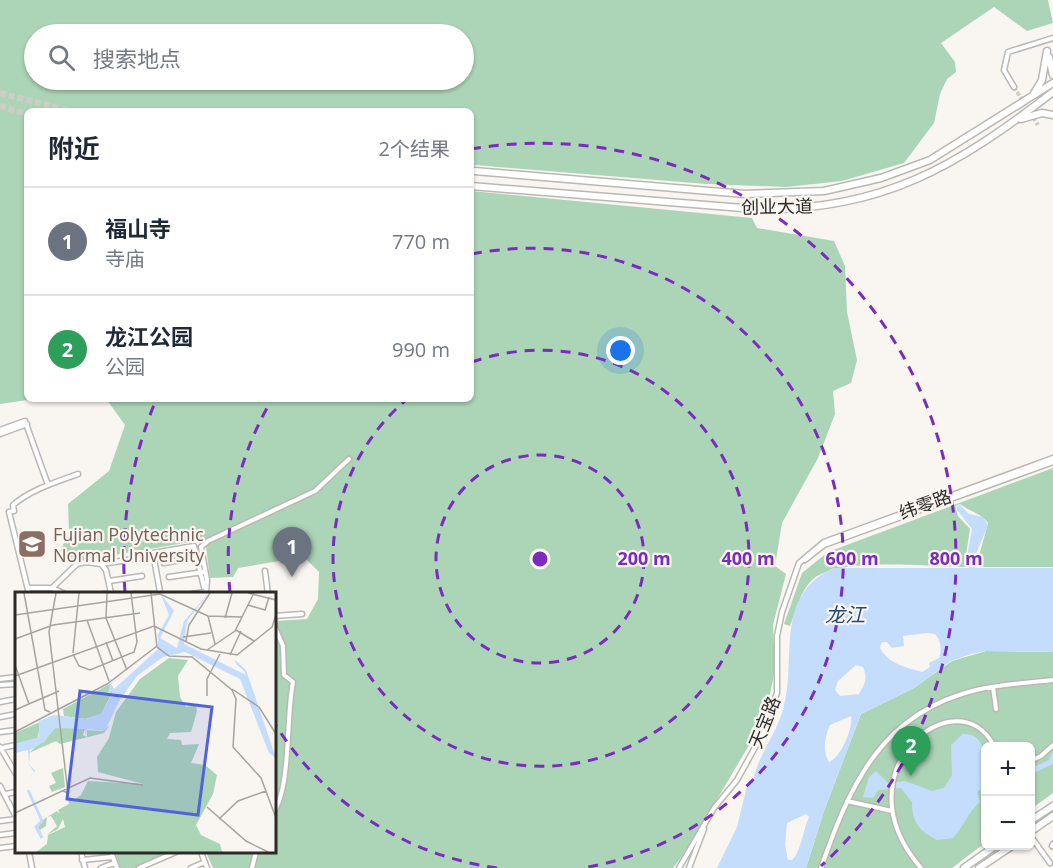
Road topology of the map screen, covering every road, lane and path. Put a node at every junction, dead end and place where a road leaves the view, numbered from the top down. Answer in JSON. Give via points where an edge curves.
{"nodes":[{"id":1,"x":1053,"y":38,"type":"edge"},
{"id":2,"x":1053,"y":75,"type":"edge"},
{"id":3,"x":1053,"y":83,"type":"edge"},
{"id":4,"x":1014,"y":87,"type":"tunnel mouth"},
{"id":5,"x":1053,"y":92,"type":"edge"},
{"id":6,"x":1031,"y":98,"type":"junction"},
{"id":7,"x":1053,"y":115,"type":"edge"},
{"id":8,"x":1017,"y":120,"type":"junction"},
{"id":9,"x":474,"y":171,"type":"dead end"},
{"id":10,"x":474,"y":186,"type":"edge"},
{"id":11,"x":0,"y":432,"type":"edge"},
{"id":12,"x":349,"y":459,"type":"dead end"},
{"id":13,"x":1053,"y":460,"type":"edge"},
{"id":14,"x":78,"y":474,"type":"dead end"},
{"id":15,"x":48,"y":485,"type":"junction"},
{"id":16,"x":153,"y":556,"type":"junction"},
{"id":17,"x":197,"y":557,"type":"junction"},
{"id":18,"x":803,"y":560,"type":"junction"},
{"id":19,"x":164,"y":563,"type":"dead end"},
{"id":20,"x":101,"y":564,"type":"junction"},
{"id":21,"x":265,"y":571,"type":"dead end"},
{"id":22,"x":203,"y":572,"type":"junction"},
{"id":23,"x":142,"y":576,"type":"dead end"},
{"id":24,"x":169,"y":577,"type":"dead end"},
{"id":25,"x":109,"y":581,"type":"junction"},
{"id":26,"x":52,"y":588,"type":"junction"},
{"id":27,"x":29,"y":591,"type":"edge"},
{"id":28,"x":61,"y":592,"type":"edge"},
{"id":29,"x":111,"y":592,"type":"edge"},
{"id":30,"x":161,"y":592,"type":"edge"},
{"id":31,"x":205,"y":592,"type":"edge"},
{"id":32,"x":205,"y":592,"type":"edge"},
{"id":33,"x":268,"y":592,"type":"edge"},
{"id":34,"x":302,"y":615,"type":"dead end"},
{"id":35,"x":276,"y":616,"type":"edge"},
{"id":36,"x":276,"y":630,"type":"edge"},
{"id":37,"x":15,"y":677,"type":"edge"},
{"id":38,"x":0,"y":679,"type":"edge"},
{"id":39,"x":1053,"y":680,"type":"edge"},
{"id":40,"x":15,"y":684,"type":"edge"},
{"id":41,"x":0,"y":685,"type":"edge"},
{"id":42,"x":993,"y":687,"type":"junction"},
{"id":43,"x":15,"y":699,"type":"edge"},
{"id":44,"x":0,"y":702,"type":"edge"},
{"id":45,"x":996,"y":709,"type":"dead end"},
{"id":46,"x":15,"y":714,"type":"edge"},
{"id":47,"x":0,"y":717,"type":"edge"},
{"id":48,"x":15,"y":730,"type":"edge"},
{"id":49,"x":0,"y":732,"type":"edge"},
{"id":50,"x":991,"y":742,"type":"edge"},
{"id":51,"x":15,"y":745,"type":"edge"},
{"id":52,"x":1053,"y":745,"type":"edge"},
{"id":53,"x":0,"y":748,"type":"edge"},
{"id":54,"x":1035,"y":759,"type":"edge"},
{"id":55,"x":15,"y":760,"type":"edge"},
{"id":56,"x":9,"y":762,"type":"junction"},
{"id":57,"x":15,"y":772,"type":"edge"},
{"id":58,"x":0,"y":786,"type":"edge"},
{"id":59,"x":15,"y":792,"type":"edge"},
{"id":60,"x":6,"y":794,"type":"junction"},
{"id":61,"x":847,"y":801,"type":"junction"},
{"id":62,"x":1053,"y":806,"type":"edge"},
{"id":63,"x":276,"y":808,"type":"edge"},
{"id":64,"x":892,"y":811,"type":"junction"},
{"id":65,"x":15,"y":816,"type":"edge"},
{"id":66,"x":1053,"y":816,"type":"edge"},
{"id":67,"x":15,"y":818,"type":"edge"},
{"id":68,"x":1035,"y":818,"type":"edge"},
{"id":69,"x":0,"y":821,"type":"edge"},
{"id":70,"x":1035,"y":830,"type":"edge"},
{"id":71,"x":15,"y":833,"type":"edge"},
{"id":72,"x":0,"y":835,"type":"edge"},
{"id":73,"x":1035,"y":841,"type":"edge"},
{"id":74,"x":15,"y":846,"type":"edge"},
{"id":75,"x":0,"y":848,"type":"edge"},
{"id":76,"x":989,"y":850,"type":"edge"},
{"id":77,"x":1006,"y":850,"type":"edge"},
{"id":78,"x":29,"y":853,"type":"edge"},
{"id":79,"x":81,"y":853,"type":"edge"},
{"id":80,"x":174,"y":853,"type":"edge"},
{"id":81,"x":201,"y":853,"type":"edge"},
{"id":82,"x":256,"y":853,"type":"edge"},
{"id":83,"x":112,"y":854,"type":"edge"},
{"id":84,"x":82,"y":860,"type":"junction"},
{"id":85,"x":205,"y":862,"type":"junction"},
{"id":86,"x":1050,"y":863,"type":"edge"},
{"id":87,"x":116,"y":866,"type":"edge"},
{"id":88,"x":32,"y":868,"type":"edge"},
{"id":89,"x":85,"y":868,"type":"edge"},
{"id":90,"x":101,"y":868,"type":"edge"},
{"id":91,"x":139,"y":868,"type":"edge"},
{"id":92,"x":191,"y":868,"type":"edge"},
{"id":93,"x":207,"y":868,"type":"edge"},
{"id":94,"x":252,"y":868,"type":"edge"},
{"id":95,"x":679,"y":868,"type":"edge"},
{"id":96,"x":689,"y":868,"type":"edge"},
{"id":97,"x":821,"y":868,"type":"edge"},
{"id":98,"x":921,"y":868,"type":"edge"},
{"id":99,"x":964,"y":868,"type":"edge"},
{"id":100,"x":979,"y":868,"type":"edge"}],
"edges":[{"from":1,"to":4,"type":"street","via":[[1008,52],[1004,70]]},
{"from":2,"to":6,"type":"main road","via":[[1047,51],[1042,80]]},
{"from":3,"to":6,"type":"main road","name":"创业大道"},
{"from":5,"to":8,"type":"main road","name":"创业大道"},
{"from":6,"to":9,"type":"main road","name":"创业大道","via":[[930,159],[881,178],[824,191],[745,194]]},
{"from":7,"to":8,"type":"main road","via":[[1042,113]]},
{"from":8,"to":10,"type":"main road","name":"创业大道","via":[[964,155],[912,182],[855,200],[809,207],[755,209]]},
{"from":11,"to":15,"type":"street","via":[[26,421]]},
{"from":12,"to":31,"type":"street","via":[[315,491],[201,547]]},
{"from":13,"to":18,"type":"street","name":"纬零路","via":[[824,542]]},
{"from":14,"to":15,"type":"street"},
{"from":15,"to":27,"type":"street","via":[[22,498],[9,512]]},
{"from":16,"to":17,"type":"street","via":[[194,546]]},
{"from":16,"to":20,"type":"street"},
{"from":16,"to":30,"type":"street"},
{"from":17,"to":19,"type":"street"},
{"from":17,"to":22,"type":"street"},
{"from":18,"to":95,"type":"street","name":"天宝路","via":[[778,629],[774,706],[737,780],[714,808]]},
{"from":18,"to":96,"type":"street","via":[[782,623],[780,693],[776,706],[738,782],[704,828]]},
{"from":20,"to":25,"type":"street"},
{"from":20,"to":26,"type":"street","via":[[77,564]]},
{"from":21,"to":33,"type":"street"},
{"from":22,"to":24,"type":"street"},
{"from":22,"to":32,"type":"street"},
{"from":23,"to":25,"type":"street"},
{"from":25,"to":29,"type":"street"},
{"from":26,"to":27,"type":"street"},
{"from":26,"to":28,"type":"street"},
{"from":34,"to":35,"type":"street"},
{"from":36,"to":63,"type":"street","via":[[283,646],[284,675],[293,682],[288,704],[284,785]]},
{"from":37,"to":38,"type":"street"},
{"from":39,"to":42,"type":"street"},
{"from":40,"to":41,"type":"street"},
{"from":42,"to":45,"type":"street"},
{"from":42,"to":61,"type":"street","via":[[945,701],[891,735],[867,764]]},
{"from":43,"to":44,"type":"street"},
{"from":46,"to":47,"type":"street"},
{"from":48,"to":49,"type":"street"},
{"from":50,"to":64,"type":"street","via":[[976,725],[952,723],[934,727],[911,744],[897,764],[892,782]]},
{"from":51,"to":53,"type":"street"},
{"from":52,"to":54,"type":"street"},
{"from":53,"to":56,"type":"street"},
{"from":55,"to":56,"type":"street"},
{"from":56,"to":57,"type":"street"},
{"from":58,"to":60,"type":"street"},
{"from":59,"to":60,"type":"street"},
{"from":60,"to":65,"type":"street"},
{"from":61,"to":64,"type":"street"},
{"from":61,"to":97,"type":"street"},
{"from":62,"to":68,"type":"main road"},
{"from":64,"to":98,"type":"street","via":[[904,845]]},
{"from":66,"to":70,"type":"main road"},
{"from":67,"to":69,"type":"street"},
{"from":71,"to":72,"type":"street"},
{"from":73,"to":86,"type":"street"},
{"from":74,"to":75,"type":"street"},
{"from":76,"to":99,"type":"main road"},
{"from":77,"to":100,"type":"main road"},
{"from":78,"to":88,"type":"street"},
{"from":79,"to":84,"type":"street"},
{"from":80,"to":91,"type":"street"},
{"from":81,"to":85,"type":"street"},
{"from":82,"to":94,"type":"street"},
{"from":83,"to":84,"type":"street"},
{"from":83,"to":87,"type":"street"},
{"from":84,"to":89,"type":"street"},
{"from":85,"to":92,"type":"street"},
{"from":85,"to":93,"type":"street"},
{"from":87,"to":90,"type":"street"}]}
